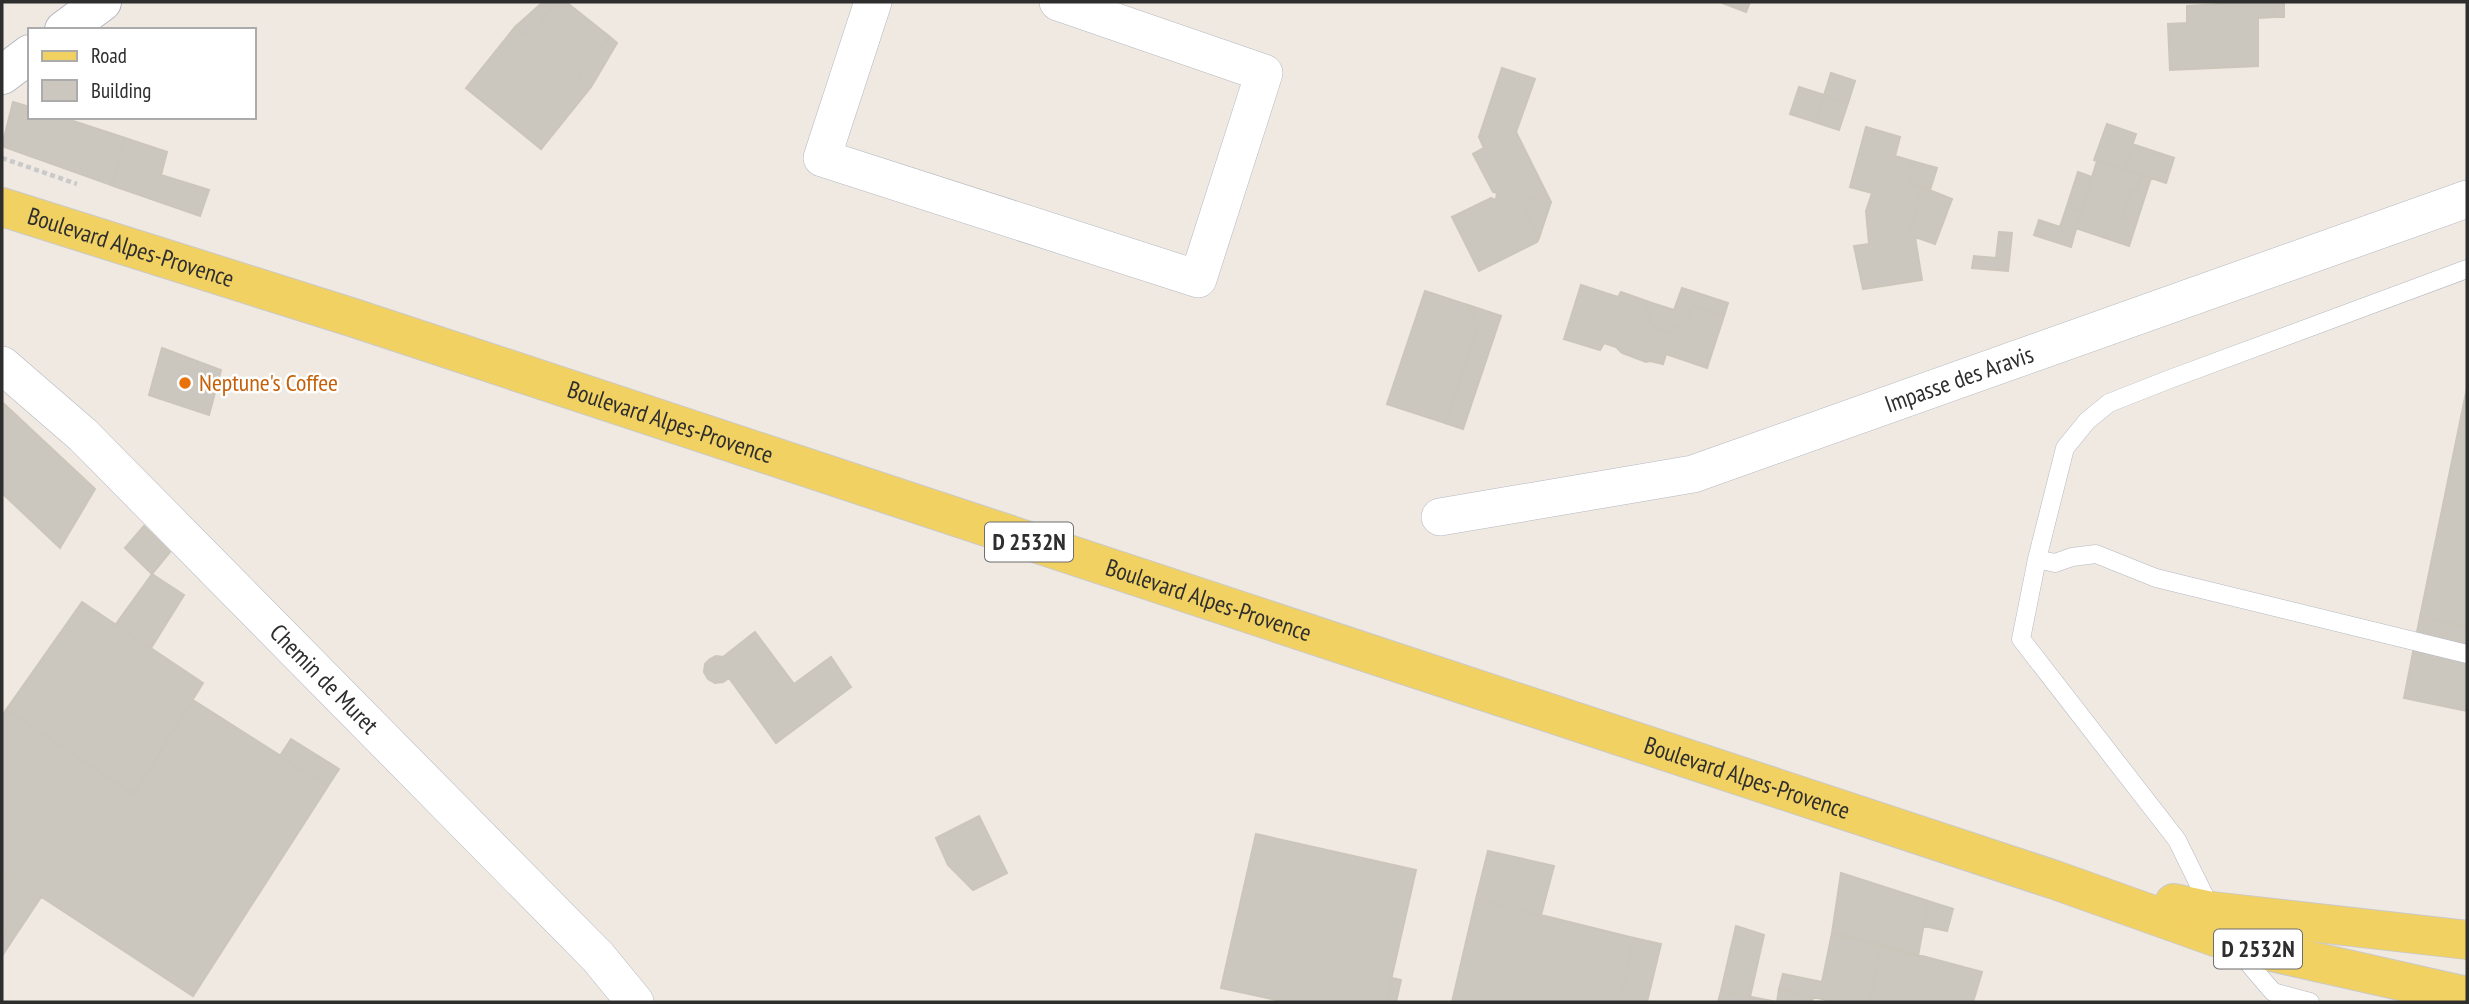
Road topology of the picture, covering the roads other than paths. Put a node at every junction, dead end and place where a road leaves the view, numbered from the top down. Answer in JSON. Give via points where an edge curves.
{"nodes":[{"id":1,"x":102,"y":2,"type":"edge"},
{"id":2,"x":873,"y":2,"type":"edge"},
{"id":3,"x":1058,"y":2,"type":"edge"},
{"id":4,"x":67,"y":28,"type":"edge"},
{"id":5,"x":28,"y":56,"type":"edge"},
{"id":6,"x":2,"y":75,"type":"edge"},
{"id":7,"x":2467,"y":199,"type":"edge"},
{"id":8,"x":2,"y":207,"type":"edge"},
{"id":9,"x":2467,"y":269,"type":"edge"},
{"id":10,"x":2,"y":365,"type":"edge"},
{"id":11,"x":1440,"y":517,"type":"dead end"},
{"id":12,"x":2037,"y":559,"type":"junction"},
{"id":13,"x":2467,"y":654,"type":"edge"},
{"id":14,"x":2222,"y":927,"type":"junction"},
{"id":15,"x":2467,"y":940,"type":"edge"},
{"id":16,"x":2467,"y":996,"type":"edge"},
{"id":17,"x":635,"y":1002,"type":"edge"},
{"id":18,"x":2310,"y":1002,"type":"edge"}],
"edges":[{"from":1,"to":4,"type":"street"},
{"from":2,"to":3,"type":"street","via":[[822,158],[1198,279],[1264,73]]},
{"from":5,"to":6,"type":"street"},
{"from":7,"to":11,"type":"street","name":"Impasse des Aravis","via":[[1693,474]]},
{"from":8,"to":14,"type":"main road","name":"Boulevard Alpes-Provence","number":"D 2532N","via":[[354,317],[2056,880]]},
{"from":9,"to":12,"type":"lane","via":[[2109,403],[2065,448]]},
{"from":10,"to":17,"type":"street","name":"Chemin de Muret","via":[[92,445],[598,957]]},
{"from":12,"to":13,"type":"lane","via":[[2056,563],[2096,554],[2156,578]]},
{"from":12,"to":14,"type":"lane","via":[[2021,639],[2177,840]]},
{"from":14,"to":15,"type":"main road","name":"Boulevard Alpes-Provence","number":"D 2532N"},
{"from":14,"to":16,"type":"main road","name":"Boulevard Alpes-Provence","number":"D 2532N"},
{"from":14,"to":18,"type":"lane","via":[[2273,992]]}]}
